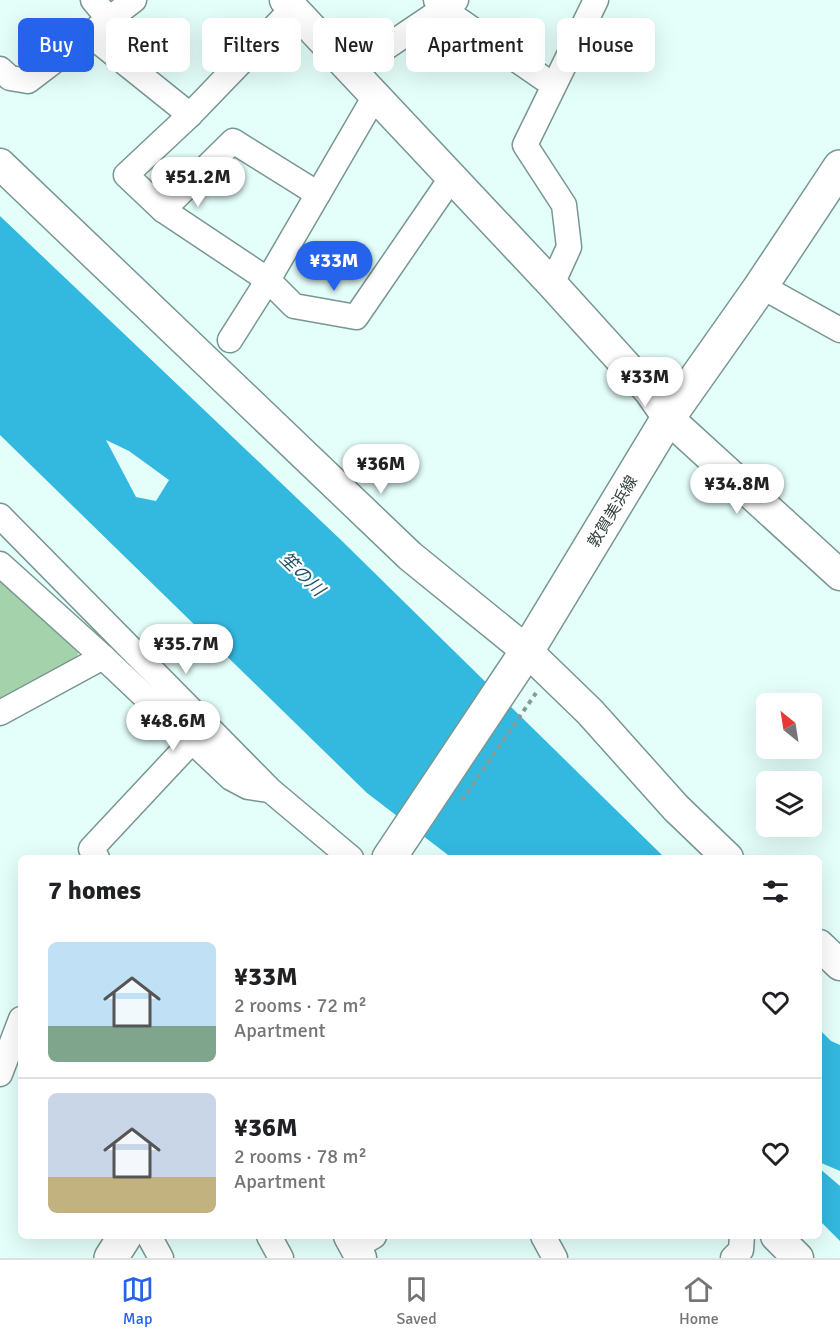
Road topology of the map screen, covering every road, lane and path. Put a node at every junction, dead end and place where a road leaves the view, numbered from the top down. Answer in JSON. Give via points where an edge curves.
{"nodes":[{"id":1,"x":93,"y":0,"type":"edge"},
{"id":2,"x":134,"y":0,"type":"edge"},
{"id":3,"x":596,"y":0,"type":"edge"},
{"id":4,"x":445,"y":3,"type":"edge"},
{"id":5,"x":288,"y":4,"type":"edge"},
{"id":6,"x":108,"y":18,"type":"edge"},
{"id":7,"x":110,"y":18,"type":"edge"},
{"id":8,"x":313,"y":31,"type":"edge"},
{"id":9,"x":94,"y":38,"type":"edge"},
{"id":10,"x":394,"y":40,"type":"edge"},
{"id":11,"x":40,"y":72,"type":"edge"},
{"id":12,"x":352,"y":72,"type":"edge"},
{"id":13,"x":3,"y":78,"type":"edge"},
{"id":14,"x":553,"y":86,"type":"junction"},
{"id":15,"x":375,"y":96,"type":"junction"},
{"id":16,"x":190,"y":115,"type":"junction"},
{"id":17,"x":0,"y":164,"type":"edge"},
{"id":18,"x":840,"y":167,"type":"edge"},
{"id":19,"x":452,"y":177,"type":"junction"},
{"id":20,"x":318,"y":194,"type":"junction"},
{"id":21,"x":163,"y":210,"type":"junction"},
{"id":22,"x":268,"y":280,"type":"junction"},
{"id":23,"x":552,"y":284,"type":"junction"},
{"id":24,"x":761,"y":286,"type":"junction"},
{"id":25,"x":840,"y":330,"type":"edge"},
{"id":26,"x":230,"y":340,"type":"dead end"},
{"id":27,"x":668,"y":418,"type":"junction"},
{"id":28,"x":0,"y":516,"type":"edge"},
{"id":29,"x":0,"y":564,"type":"edge"},
{"id":30,"x":840,"y":575,"type":"edge"},
{"id":31,"x":527,"y":651,"type":"junction"},
{"id":32,"x":103,"y":657,"type":"junction"},
{"id":33,"x":539,"y":687,"type":"dead end"},
{"id":34,"x":0,"y":713,"type":"edge"},
{"id":35,"x":192,"y":741,"type":"junction"},
{"id":36,"x":270,"y":790,"type":"junction"},
{"id":37,"x":462,"y":801,"type":"dead end"},
{"id":38,"x":95,"y":855,"type":"edge"},
{"id":39,"x":347,"y":855,"type":"edge"},
{"id":40,"x":391,"y":855,"type":"edge"},
{"id":41,"x":725,"y":855,"type":"edge"},
{"id":42,"x":822,"y":948,"type":"edge"},
{"id":43,"x":840,"y":965,"type":"edge"},
{"id":44,"x":18,"y":1027,"type":"edge"},
{"id":45,"x":0,"y":1074,"type":"edge"},
{"id":46,"x":123,"y":1239,"type":"edge"},
{"id":47,"x":151,"y":1239,"type":"edge"},
{"id":48,"x":271,"y":1239,"type":"edge"},
{"id":49,"x":545,"y":1239,"type":"edge"},
{"id":50,"x":779,"y":1239,"type":"edge"},
{"id":51,"x":111,"y":1258,"type":"edge"},
{"id":52,"x":161,"y":1258,"type":"edge"},
{"id":53,"x":281,"y":1258,"type":"edge"},
{"id":54,"x":555,"y":1258,"type":"edge"},
{"id":55,"x":798,"y":1258,"type":"edge"}],
"edges":[{"from":1,"to":6,"type":"street"},
{"from":2,"to":7,"type":"street"},
{"from":3,"to":14,"type":"street"},
{"from":4,"to":10,"type":"street"},
{"from":4,"to":14,"type":"street"},
{"from":5,"to":8,"type":"street"},
{"from":5,"to":16,"type":"street"},
{"from":9,"to":16,"type":"street"},
{"from":11,"to":13,"type":"street","via":[[28,81]]},
{"from":12,"to":15,"type":"street"},
{"from":14,"to":23,"type":"street","via":[[525,145],[564,205],[569,247]]},
{"from":15,"to":19,"type":"street"},
{"from":15,"to":20,"type":"street"},
{"from":16,"to":21,"type":"street","via":[[126,175]]},
{"from":17,"to":31,"type":"street","via":[[410,556]]},
{"from":18,"to":24,"type":"main road","name":"敦賀美浜線"},
{"from":19,"to":22,"type":"street","via":[[356,317],[294,306]]},
{"from":19,"to":23,"type":"street"},
{"from":20,"to":21,"type":"street","via":[[232,141]]},
{"from":20,"to":22,"type":"street"},
{"from":21,"to":22,"type":"street"},
{"from":22,"to":26,"type":"street"},
{"from":23,"to":27,"type":"street","via":[[651,392]]},
{"from":24,"to":25,"type":"street"},
{"from":24,"to":27,"type":"main road","name":"敦賀美浜線"},
{"from":27,"to":30,"type":"street"},
{"from":27,"to":31,"type":"main road","name":"敦賀美浜線"},
{"from":28,"to":36,"type":"street"},
{"from":29,"to":32,"type":"street"},
{"from":31,"to":40,"type":"main road","name":"敦賀美浜線"},
{"from":31,"to":41,"type":"street"},
{"from":32,"to":34,"type":"street"},
{"from":32,"to":35,"type":"street"},
{"from":33,"to":37,"type":"path"},
{"from":35,"to":36,"type":"street","via":[[231,778],[248,788]]},
{"from":35,"to":38,"type":"street","via":[[91,849]]},
{"from":36,"to":39,"type":"street"},
{"from":42,"to":43,"type":"street"},
{"from":44,"to":45,"type":"street"},
{"from":46,"to":51,"type":"main road"},
{"from":47,"to":52,"type":"street"},
{"from":48,"to":53,"type":"street"},
{"from":49,"to":54,"type":"street"},
{"from":50,"to":55,"type":"street"}]}
